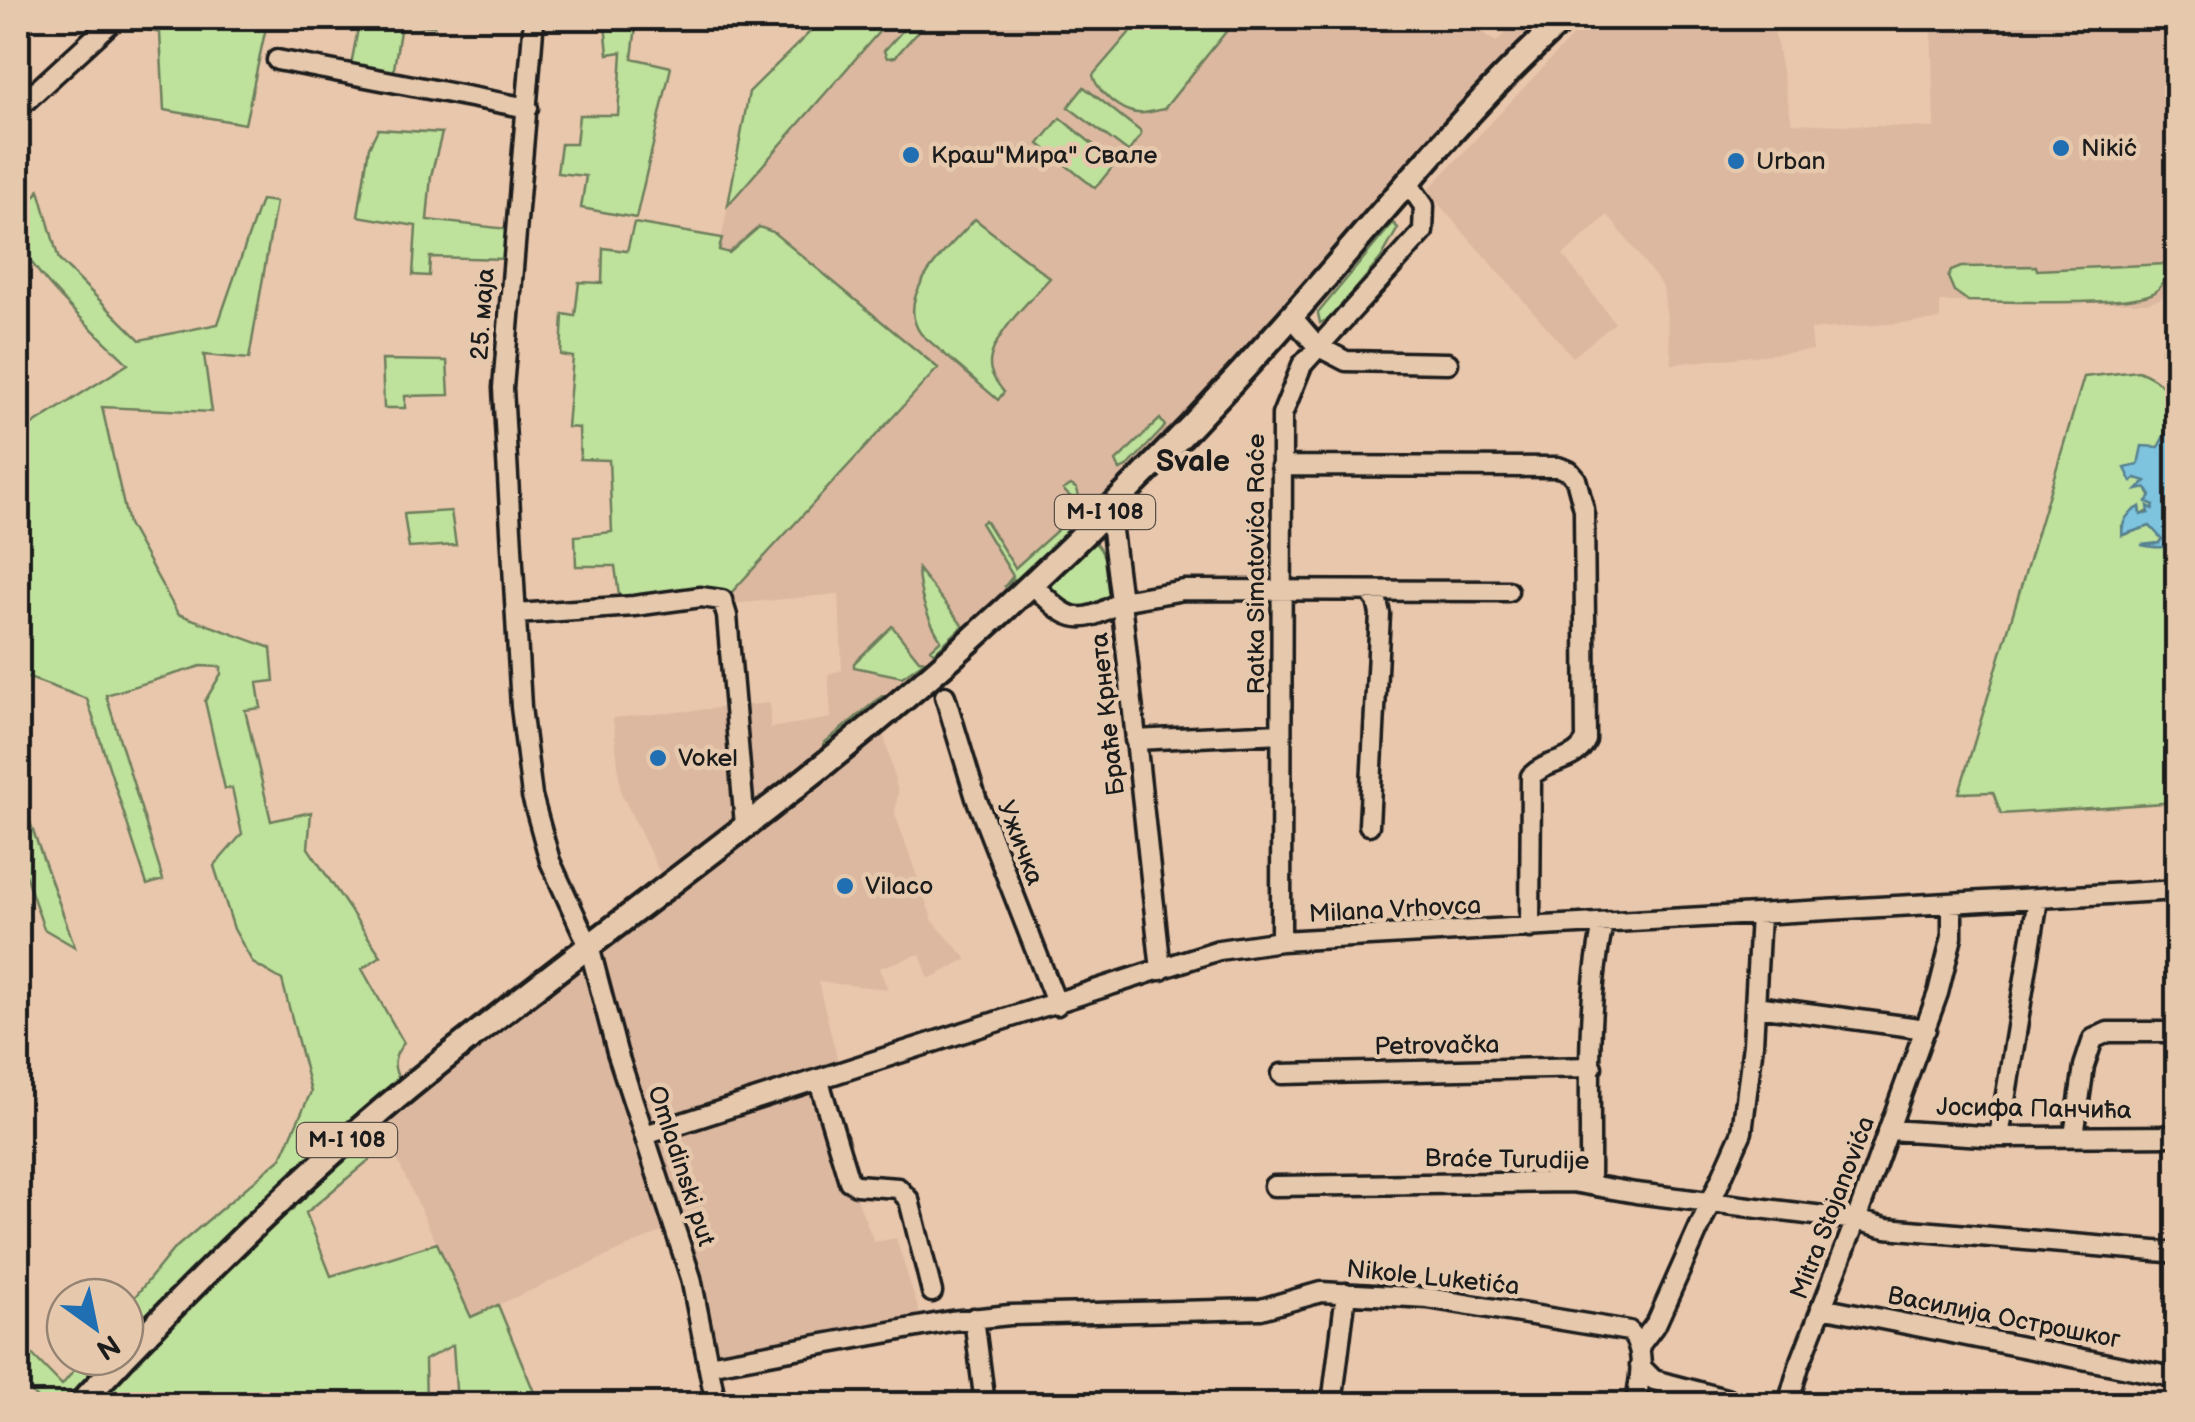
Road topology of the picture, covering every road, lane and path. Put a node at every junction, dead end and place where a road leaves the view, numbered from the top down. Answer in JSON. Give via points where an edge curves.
{"nodes":[{"id":1,"x":116,"y":18,"type":"edge"},
{"id":2,"x":534,"y":18,"type":"edge"},
{"id":3,"x":1565,"y":18,"type":"edge"},
{"id":4,"x":277,"y":60,"type":"dead end"},
{"id":5,"x":18,"y":108,"type":"edge"},
{"id":6,"x":528,"y":108,"type":"junction"},
{"id":7,"x":1408,"y":183,"type":"junction"},
{"id":8,"x":1292,"y":316,"type":"junction"},
{"id":9,"x":1317,"y":346,"type":"junction"},
{"id":10,"x":1448,"y":363,"type":"dead end"},
{"id":11,"x":1281,"y":466,"type":"junction"},
{"id":12,"x":1101,"y":516,"type":"junction"},
{"id":13,"x":1030,"y":584,"type":"junction"},
{"id":14,"x":1281,"y":589,"type":"junction"},
{"id":15,"x":1508,"y":591,"type":"dead end"},
{"id":16,"x":1371,"y":593,"type":"junction"},
{"id":17,"x":1121,"y":601,"type":"junction"},
{"id":18,"x":516,"y":614,"type":"junction"},
{"id":19,"x":945,"y":696,"type":"dead end"},
{"id":20,"x":1282,"y":734,"type":"junction"},
{"id":21,"x":1136,"y":740,"type":"junction"},
{"id":22,"x":745,"y":825,"type":"junction"},
{"id":23,"x":1369,"y":826,"type":"dead end"},
{"id":24,"x":2178,"y":890,"type":"edge"},
{"id":25,"x":2038,"y":899,"type":"junction"},
{"id":26,"x":1952,"y":904,"type":"junction"},
{"id":27,"x":1760,"y":915,"type":"junction"},
{"id":28,"x":1603,"y":924,"type":"junction"},
{"id":29,"x":1530,"y":928,"type":"junction"},
{"id":30,"x":1281,"y":941,"type":"junction"},
{"id":31,"x":589,"y":946,"type":"junction"},
{"id":32,"x":1161,"y":970,"type":"junction"},
{"id":33,"x":1056,"y":1005,"type":"junction"},
{"id":34,"x":1756,"y":1006,"type":"junction"},
{"id":35,"x":1926,"y":1029,"type":"junction"},
{"id":36,"x":2178,"y":1032,"type":"edge"},
{"id":37,"x":1592,"y":1068,"type":"junction"},
{"id":38,"x":1282,"y":1074,"type":"dead end"},
{"id":39,"x":819,"y":1082,"type":"junction"},
{"id":40,"x":1889,"y":1130,"type":"junction"},
{"id":41,"x":645,"y":1135,"type":"junction"},
{"id":42,"x":2074,"y":1136,"type":"junction"},
{"id":43,"x":2178,"y":1136,"type":"edge"},
{"id":44,"x":1999,"y":1137,"type":"junction"},
{"id":45,"x":1590,"y":1184,"type":"junction"},
{"id":46,"x":1274,"y":1186,"type":"dead end"},
{"id":47,"x":1713,"y":1202,"type":"junction"},
{"id":48,"x":1856,"y":1220,"type":"junction"},
{"id":49,"x":2178,"y":1253,"type":"edge"},
{"id":50,"x":932,"y":1292,"type":"dead end"},
{"id":51,"x":1346,"y":1293,"type":"junction"},
{"id":52,"x":1822,"y":1307,"type":"junction"},
{"id":53,"x":974,"y":1318,"type":"junction"},
{"id":54,"x":145,"y":1336,"type":"edge"},
{"id":55,"x":1639,"y":1346,"type":"junction"},
{"id":56,"x":708,"y":1365,"type":"junction"},
{"id":57,"x":1640,"y":1366,"type":"junction"},
{"id":58,"x":106,"y":1377,"type":"edge"},
{"id":59,"x":2178,"y":1378,"type":"edge"},
{"id":60,"x":80,"y":1404,"type":"edge"},
{"id":61,"x":716,"y":1404,"type":"edge"},
{"id":62,"x":985,"y":1404,"type":"edge"},
{"id":63,"x":1332,"y":1404,"type":"edge"},
{"id":64,"x":1636,"y":1404,"type":"edge"},
{"id":65,"x":1744,"y":1404,"type":"edge"},
{"id":66,"x":1788,"y":1404,"type":"edge"}],
"edges":[{"from":1,"to":5,"type":"street"},
{"from":2,"to":6,"type":"street","name":"25. маја"},
{"from":3,"to":7,"type":"main road","number":"M-I 108"},
{"from":4,"to":6,"type":"street"},
{"from":6,"to":18,"type":"street","name":"25. маја","via":[[503,388]]},
{"from":7,"to":8,"type":"main road","number":"M-I 108"},
{"from":7,"to":9,"type":"street","name":"Ratka Simatovića Raće","via":[[1424,206],[1422,232]]},
{"from":8,"to":9,"type":"street"},
{"from":8,"to":12,"type":"main road","number":"M-I 108"},
{"from":9,"to":10,"type":"street","via":[[1346,361]]},
{"from":9,"to":11,"type":"street","name":"Ratka Simatovića Raće","via":[[1282,415]]},
{"from":11,"to":14,"type":"street","name":"Ratka Simatovića Raće"},
{"from":11,"to":29,"type":"street","via":[[1558,467],[1576,480],[1585,532],[1586,740],[1576,754],[1531,776]]},
{"from":12,"to":13,"type":"main road","number":"M-I 108"},
{"from":12,"to":17,"type":"street","via":[[1112,531]]},
{"from":13,"to":17,"type":"street","via":[[1077,620]]},
{"from":13,"to":22,"type":"main road","number":"M-I 108"},
{"from":14,"to":16,"type":"street","name":"Браће Крнета"},
{"from":14,"to":17,"type":"street","name":"Браће Крнета","via":[[1184,590]]},
{"from":14,"to":20,"type":"street","name":"Ratka Simatovića Raće"},
{"from":15,"to":16,"type":"street","name":"Браће Крнета"},
{"from":16,"to":23,"type":"street","via":[[1380,614]]},
{"from":17,"to":21,"type":"street","name":"Браће Крнета"},
{"from":18,"to":22,"type":"street","via":[[722,600]]},
{"from":18,"to":31,"type":"street","name":"25. маја","via":[[532,796],[550,861]]},
{"from":19,"to":33,"type":"street","name":"Ужичка","via":[[976,798]]},
{"from":20,"to":21,"type":"street"},
{"from":20,"to":30,"type":"street","name":"Ratka Simatovića Raće"},
{"from":21,"to":32,"type":"street","name":"Браће Крнета"},
{"from":22,"to":31,"type":"main road","number":"M-I 108"},
{"from":24,"to":25,"type":"street","name":"Milana Vrhovca"},
{"from":25,"to":26,"type":"street","name":"Milana Vrhovca"},
{"from":25,"to":44,"type":"street"},
{"from":26,"to":27,"type":"street","name":"Milana Vrhovca"},
{"from":26,"to":35,"type":"street","name":"Mitra Stojanovića","via":[[1952,937]]},
{"from":27,"to":28,"type":"street","name":"Milana Vrhovca"},
{"from":27,"to":34,"type":"street"},
{"from":28,"to":29,"type":"street","name":"Milana Vrhovca"},
{"from":28,"to":37,"type":"street"},
{"from":29,"to":30,"type":"street","name":"Milana Vrhovca"},
{"from":30,"to":32,"type":"street","name":"Milana Vrhovca","via":[[1218,950]]},
{"from":31,"to":41,"type":"street","name":"Omladinski put"},
{"from":31,"to":54,"type":"main road","number":"M-I 108","via":[[345,1142]]},
{"from":32,"to":33,"type":"street","name":"Milana Vrhovca"},
{"from":33,"to":39,"type":"street","name":"Milana Vrhovca"},
{"from":34,"to":35,"type":"street"},
{"from":34,"to":47,"type":"street","via":[[1742,1132]]},
{"from":35,"to":40,"type":"street","name":"Mitra Stojanovića"},
{"from":36,"to":42,"type":"street","via":[[2108,1032],[2093,1039]]},
{"from":37,"to":38,"type":"street","name":"Petrovačka"},
{"from":37,"to":45,"type":"street"},
{"from":39,"to":41,"type":"street","name":"Milana Vrhovca"},
{"from":39,"to":50,"type":"street","via":[[849,1181],[898,1188],[909,1200]]},
{"from":40,"to":44,"type":"street","name":"Јосифа Панчића"},
{"from":40,"to":48,"type":"street","name":"Mitra Stojanovića"},
{"from":41,"to":56,"type":"street","name":"Omladinski put","via":[[694,1288]]},
{"from":42,"to":43,"type":"street","name":"Јосифа Панчића"},
{"from":42,"to":44,"type":"street","name":"Јосифа Панчића"},
{"from":45,"to":46,"type":"street","name":"Braće Turudije"},
{"from":45,"to":47,"type":"street","name":"Braće Turudije"},
{"from":47,"to":48,"type":"street","name":"Braće Turudije"},
{"from":47,"to":55,"type":"street","via":[[1657,1322]]},
{"from":48,"to":49,"type":"street","name":"Braće Turudije"},
{"from":48,"to":52,"type":"street","name":"Mitra Stojanovića"},
{"from":51,"to":53,"type":"street","name":"Nikole Luketića","via":[[1321,1292],[1261,1309]]},
{"from":51,"to":55,"type":"street","name":"Nikole Luketića","via":[[1428,1298],[1616,1327],[1629,1331]]},
{"from":51,"to":63,"type":"street"},
{"from":52,"to":59,"type":"street","name":"Василија Острошког"},
{"from":52,"to":66,"type":"street","name":"Mitra Stojanovića"},
{"from":53,"to":56,"type":"street","name":"Nikole Luketića"},
{"from":53,"to":62,"type":"street"},
{"from":55,"to":57,"type":"street"},
{"from":56,"to":61,"type":"street","name":"Omladinski put"},
{"from":57,"to":64,"type":"street"},
{"from":57,"to":65,"type":"street","via":[[1654,1380]]},
{"from":58,"to":60,"type":"main road","number":"M-I 108"}]}
